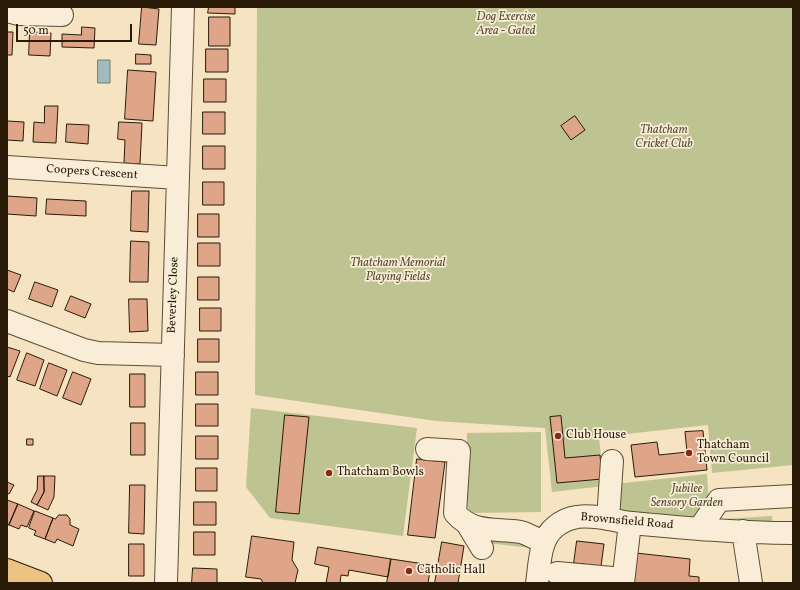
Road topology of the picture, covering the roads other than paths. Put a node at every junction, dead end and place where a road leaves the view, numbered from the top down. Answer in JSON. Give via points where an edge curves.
{"nodes":[{"id":1,"x":183,"y":7,"type":"edge"},
{"id":2,"x":7,"y":11,"type":"edge"},
{"id":3,"x":62,"y":15,"type":"dead end"},
{"id":4,"x":7,"y":167,"type":"edge"},
{"id":5,"x":178,"y":178,"type":"junction"},
{"id":6,"x":7,"y":321,"type":"edge"},
{"id":7,"x":173,"y":355,"type":"junction"},
{"id":8,"x":427,"y":448,"type":"dead end"},
{"id":9,"x":612,"y":461,"type":"dead end"},
{"id":10,"x":793,"y":496,"type":"edge"},
{"id":11,"x":608,"y":519,"type":"junction"},
{"id":12,"x":630,"y":523,"type":"junction"},
{"id":13,"x":468,"y":525,"type":"junction"},
{"id":14,"x":700,"y":528,"type":"junction"},
{"id":15,"x":752,"y":532,"type":"junction"},
{"id":16,"x":793,"y":533,"type":"edge"},
{"id":17,"x":544,"y":542,"type":"junction"},
{"id":18,"x":482,"y":548,"type":"dead end"},
{"id":19,"x":7,"y":570,"type":"edge"},
{"id":20,"x":557,"y":573,"type":"dead end"},
{"id":21,"x":623,"y":581,"type":"edge"},
{"id":22,"x":41,"y":583,"type":"edge"},
{"id":23,"x":166,"y":583,"type":"edge"},
{"id":24,"x":537,"y":583,"type":"edge"},
{"id":25,"x":751,"y":583,"type":"edge"}],
"edges":[{"from":1,"to":5,"type":"street","name":"Beverley Close"},
{"from":2,"to":3,"type":"street","via":[[18,14]]},
{"from":4,"to":5,"type":"street","name":"Coopers Crescent"},
{"from":5,"to":7,"type":"street","name":"Beverley Close"},
{"from":6,"to":7,"type":"street","via":[[98,353]]},
{"from":7,"to":23,"type":"street","name":"Beverley Close"},
{"from":8,"to":13,"type":"street","via":[[459,451],[455,513]]},
{"from":9,"to":11,"type":"street"},
{"from":10,"to":14,"type":"street","via":[[719,500]]},
{"from":11,"to":12,"type":"street","name":"Brownsfield Road"},
{"from":11,"to":17,"type":"street","name":"Brownsfield Road","via":[[588,516],[567,520],[551,531]]},
{"from":12,"to":14,"type":"street","name":"Brownsfield Road"},
{"from":12,"to":21,"type":"street"},
{"from":13,"to":17,"type":"street","via":[[523,532]]},
{"from":13,"to":18,"type":"street"},
{"from":14,"to":15,"type":"street","name":"Brownsfield Road"},
{"from":15,"to":16,"type":"street","name":"Brownsfield Road"},
{"from":15,"to":25,"type":"street"},
{"from":17,"to":24,"type":"street"},
{"from":19,"to":22,"type":"main road"},
{"from":20,"to":21,"type":"street"}]}
